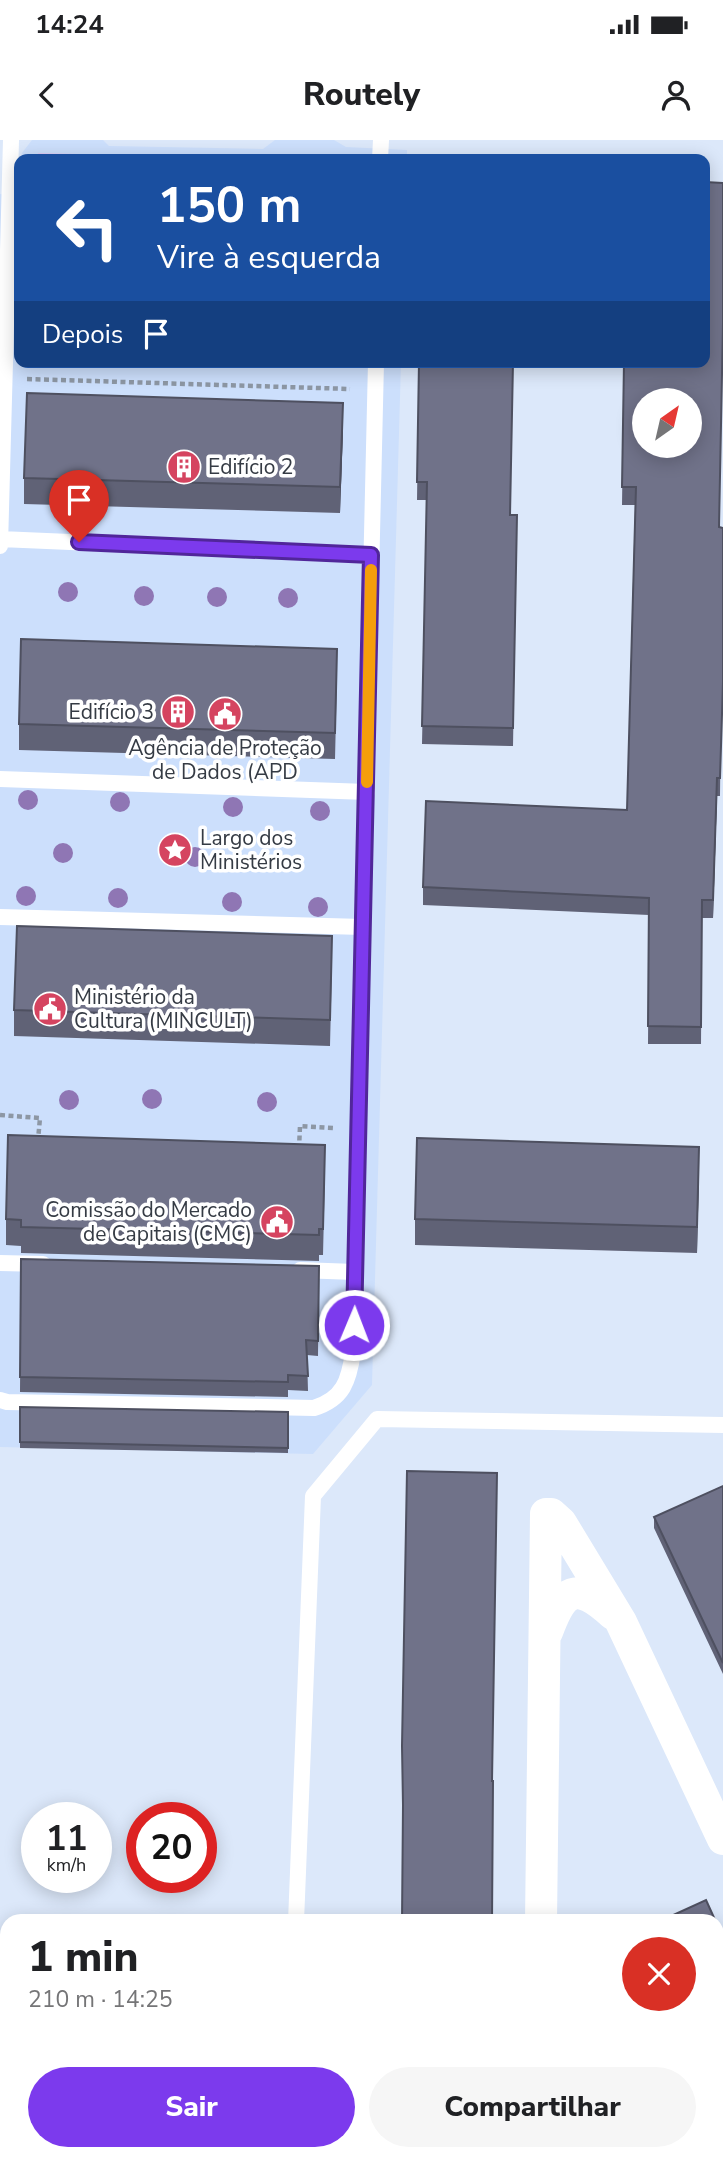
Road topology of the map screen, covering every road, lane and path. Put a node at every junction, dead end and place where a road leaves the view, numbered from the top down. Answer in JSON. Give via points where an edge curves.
{"nodes":[{"id":1,"x":11,"y":140,"type":"edge"},
{"id":2,"x":376,"y":368,"type":"edge"},
{"id":3,"x":47,"y":380,"type":"dead end"},
{"id":4,"x":324,"y":389,"type":"dead end"},
{"id":5,"x":0,"y":539,"type":"edge"},
{"id":6,"x":0,"y":546,"type":"edge"},
{"id":7,"x":371,"y":555,"type":"junction"},
{"id":8,"x":0,"y":779,"type":"edge"},
{"id":9,"x":367,"y":792,"type":"junction"},
{"id":10,"x":0,"y":917,"type":"edge"},
{"id":11,"x":363,"y":927,"type":"junction"},
{"id":12,"x":0,"y":1115,"type":"edge"},
{"id":13,"x":358,"y":1129,"type":"junction"},
{"id":14,"x":37,"y":1148,"type":"edge"},
{"id":15,"x":298,"y":1155,"type":"edge"},
{"id":16,"x":0,"y":1263,"type":"edge"},
{"id":17,"x":55,"y":1264,"type":"edge"},
{"id":18,"x":287,"y":1270,"type":"edge"},
{"id":19,"x":355,"y":1272,"type":"junction"},
{"id":20,"x":0,"y":1400,"type":"edge"},
{"id":21,"x":723,"y":1425,"type":"edge"},
{"id":22,"x":621,"y":1622,"type":"junction"},
{"id":23,"x":545,"y":1637,"type":"junction"},
{"id":24,"x":723,"y":1839,"type":"edge"},
{"id":25,"x":296,"y":1914,"type":"edge"},
{"id":26,"x":541,"y":1914,"type":"edge"}],
"edges":[{"from":1,"to":5,"type":"lane"},
{"from":2,"to":7,"type":"lane"},
{"from":3,"to":4,"type":"path"},
{"from":5,"to":6,"type":"lane"},
{"from":5,"to":7,"type":"lane"},
{"from":7,"to":9,"type":"lane"},
{"from":8,"to":9,"type":"lane"},
{"from":9,"to":11,"type":"lane"},
{"from":10,"to":11,"type":"lane"},
{"from":11,"to":13,"type":"lane"},
{"from":12,"to":14,"type":"path","via":[[40,1118]]},
{"from":13,"to":15,"type":"path","via":[[300,1126]]},
{"from":13,"to":19,"type":"lane"},
{"from":16,"to":17,"type":"lane"},
{"from":18,"to":19,"type":"lane"},
{"from":19,"to":20,"type":"lane","via":[[351,1369],[342,1390],[329,1404],[314,1408]]},
{"from":21,"to":25,"type":"lane","via":[[377,1419],[313,1496]]},
{"from":22,"to":23,"type":"street","via":[[586,1594],[573,1594],[556,1608]]},
{"from":22,"to":23,"type":"street","via":[[561,1523],[546,1514]]},
{"from":22,"to":24,"type":"street"},
{"from":23,"to":26,"type":"street"}]}
